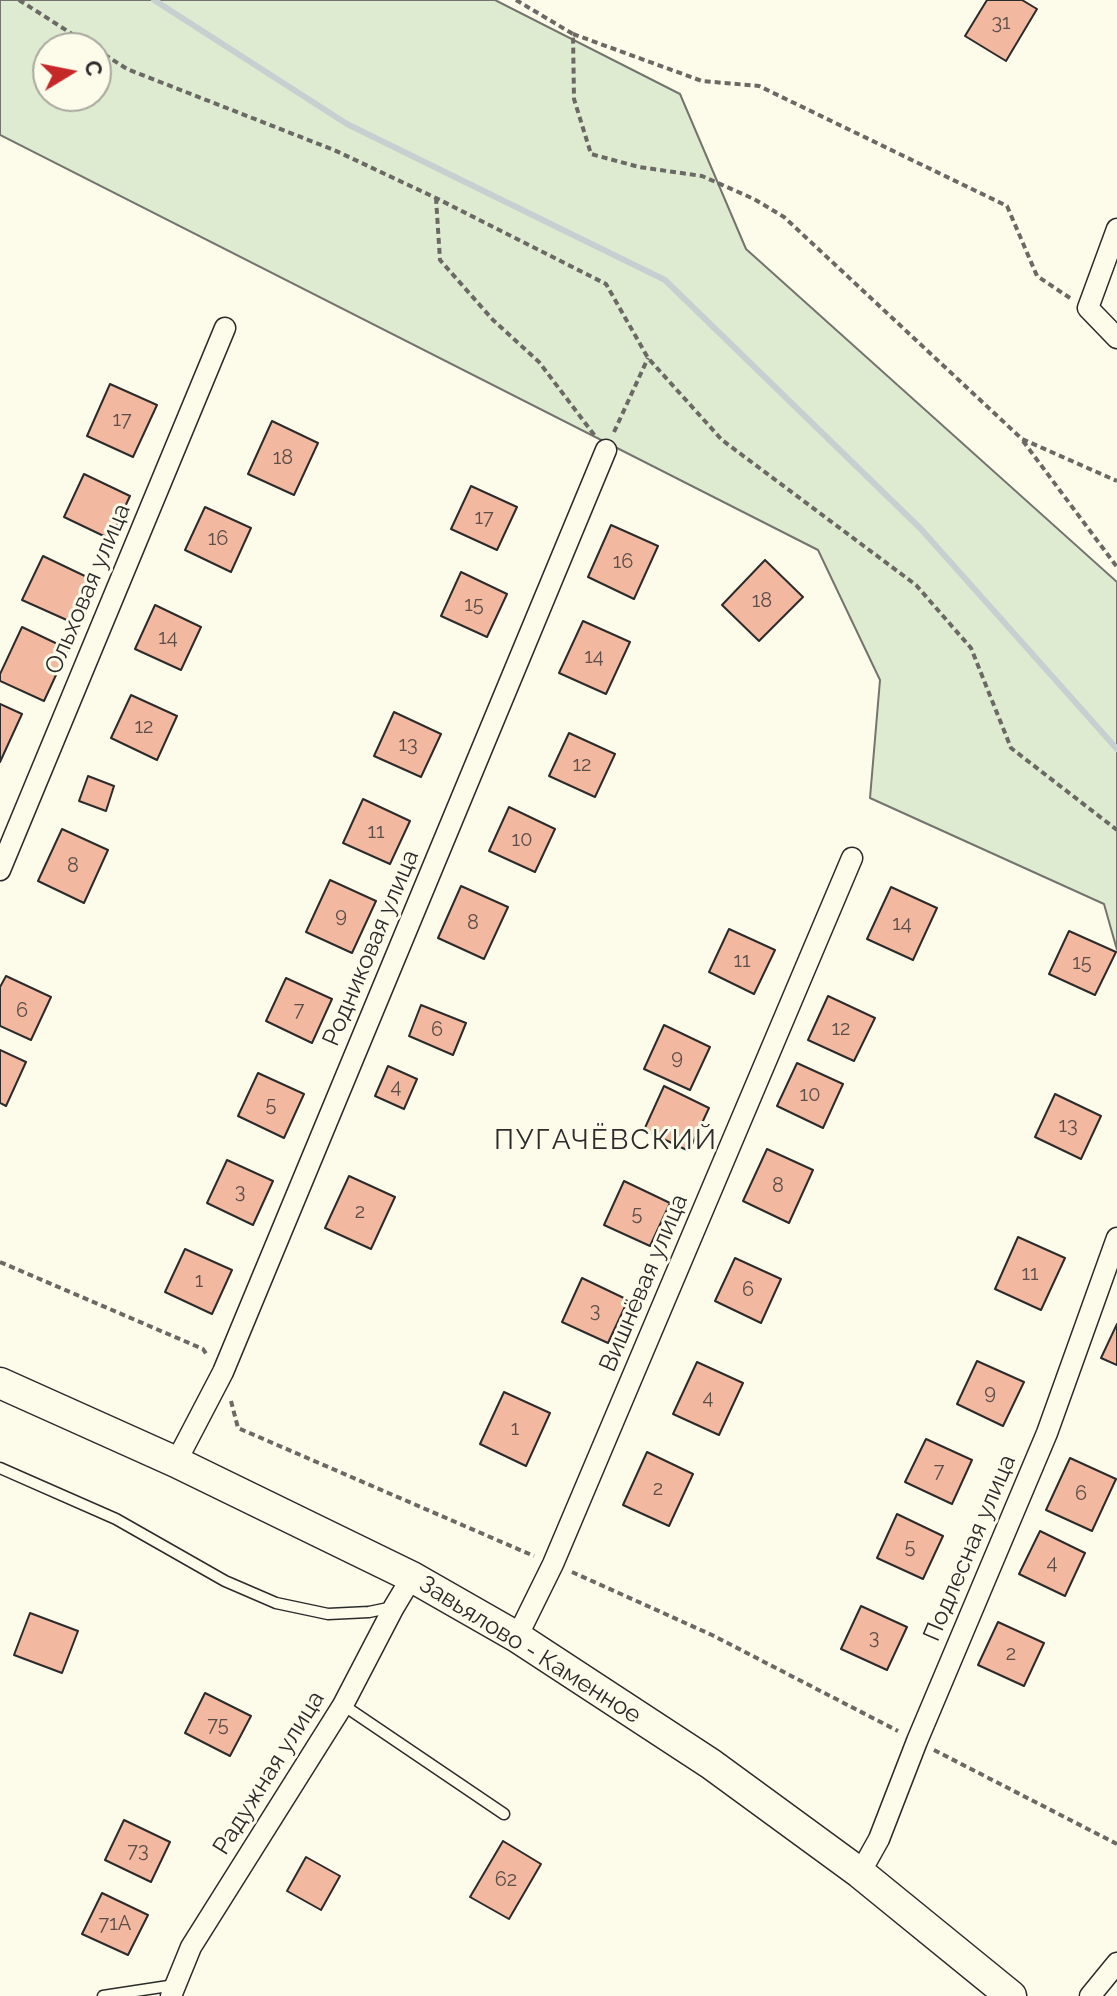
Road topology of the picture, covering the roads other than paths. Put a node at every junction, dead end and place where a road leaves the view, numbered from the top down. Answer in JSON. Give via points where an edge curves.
{"nodes":[{"id":1,"x":1117,"y":229,"type":"edge"},
{"id":2,"x":225,"y":328,"type":"dead end"},
{"id":3,"x":1117,"y":338,"type":"edge"},
{"id":4,"x":606,"y":450,"type":"road end"},
{"id":5,"x":852,"y":858,"type":"dead end"},
{"id":6,"x":0,"y":870,"type":"edge"},
{"id":7,"x":1117,"y":1238,"type":"edge"},
{"id":8,"x":0,"y":1383,"type":"edge"},
{"id":9,"x":176,"y":1462,"type":"junction"},
{"id":10,"x":0,"y":1468,"type":"edge"},
{"id":11,"x":412,"y":1577,"type":"junction"},
{"id":12,"x":394,"y":1607,"type":"junction"},
{"id":13,"x":517,"y":1637,"type":"junction"},
{"id":14,"x":343,"y":1705,"type":"junction"},
{"id":15,"x":504,"y":1814,"type":"dead end"},
{"id":16,"x":860,"y":1873,"type":"junction"},
{"id":17,"x":1117,"y":1963,"type":"edge"},
{"id":18,"x":173,"y":1990,"type":"edge"},
{"id":19,"x":103,"y":1996,"type":"edge"},
{"id":20,"x":1011,"y":1996,"type":"edge"},
{"id":21,"x":1090,"y":1996,"type":"edge"}],
"edges":[{"from":1,"to":3,"type":"street","via":[[1088,308]]},
{"from":2,"to":6,"type":"street","name":"Ольховая улица"},
{"from":4,"to":9,"type":"street","name":"Родниковая улица","via":[[229,1357]]},
{"from":5,"to":13,"type":"street","name":"Вишнёвая улица","via":[[560,1549]]},
{"from":7,"to":16,"type":"street","name":"Подлесная улица","via":[[1047,1433],[879,1839]]},
{"from":8,"to":9,"type":"main road","name":"Завьялово - Каменное"},
{"from":9,"to":11,"type":"main road","name":"Завьялово - Каменное"},
{"from":10,"to":12,"type":"lane","via":[[116,1519],[225,1581],[276,1603],[328,1614]]},
{"from":11,"to":12,"type":"street","name":"Радужная улица"},
{"from":11,"to":13,"type":"main road","name":"Завьялово - Каменное"},
{"from":12,"to":14,"type":"street","name":"Радужная улица"},
{"from":13,"to":16,"type":"main road","name":"Завьялово - Каменное","via":[[711,1764]]},
{"from":14,"to":15,"type":"lane"},
{"from":14,"to":18,"type":"street","name":"Радужная улица","via":[[191,1947]]},
{"from":16,"to":20,"type":"main road","name":"Завьялово - Каменное"},
{"from":17,"to":21,"type":"street"},
{"from":18,"to":19,"type":"lane"}]}
